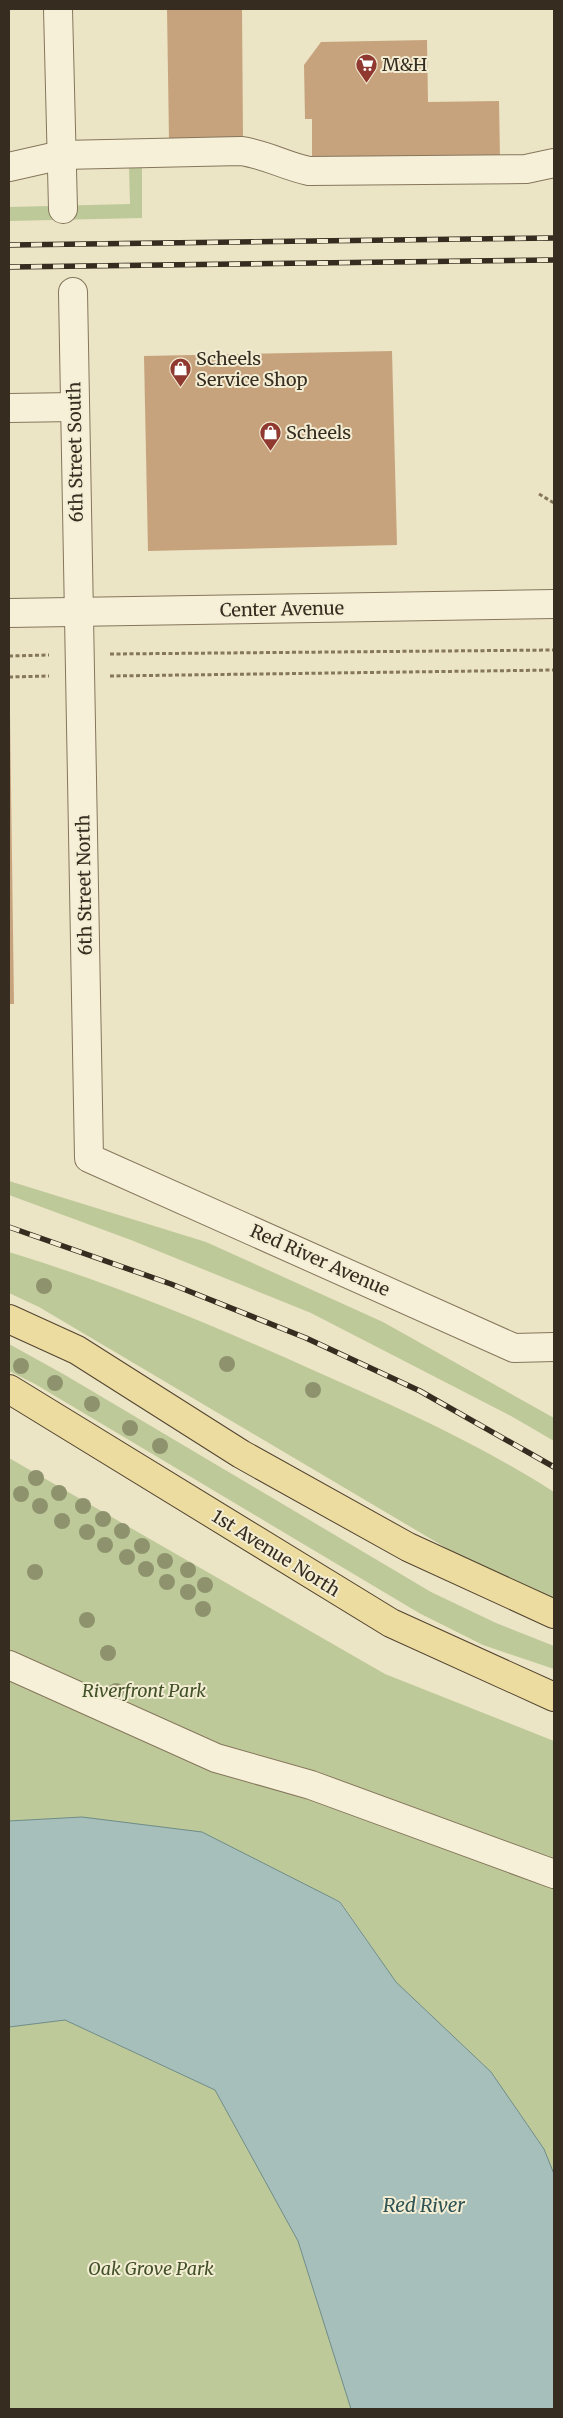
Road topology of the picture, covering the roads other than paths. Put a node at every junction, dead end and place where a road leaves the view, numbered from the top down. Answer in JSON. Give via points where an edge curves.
{"nodes":[{"id":1,"x":58,"y":9,"type":"edge"},
{"id":2,"x":62,"y":156,"type":"junction"},
{"id":3,"x":554,"y":164,"type":"edge"},
{"id":4,"x":9,"y":166,"type":"edge"},
{"id":5,"x":63,"y":209,"type":"dead end"},
{"id":6,"x":73,"y":292,"type":"dead end"},
{"id":7,"x":75,"y":406,"type":"junction"},
{"id":8,"x":9,"y":408,"type":"edge"},
{"id":9,"x":554,"y":604,"type":"edge"},
{"id":10,"x":78,"y":612,"type":"junction"},
{"id":11,"x":9,"y":613,"type":"edge"},
{"id":12,"x":88,"y":1158,"type":"joint"},
{"id":13,"x":9,"y":1319,"type":"edge"},
{"id":14,"x":554,"y":1347,"type":"edge"},
{"id":15,"x":9,"y":1389,"type":"edge"},
{"id":16,"x":554,"y":1614,"type":"edge"},
{"id":17,"x":9,"y":1665,"type":"edge"},
{"id":18,"x":554,"y":1697,"type":"edge"},
{"id":19,"x":554,"y":1874,"type":"edge"}],
"edges":[{"from":1,"to":2,"type":"street"},
{"from":2,"to":3,"type":"street","via":[[241,151],[308,171],[526,169]]},
{"from":2,"to":4,"type":"street"},
{"from":2,"to":5,"type":"street"},
{"from":6,"to":7,"type":"street","name":"6th Street South"},
{"from":7,"to":8,"type":"street"},
{"from":7,"to":10,"type":"street","name":"6th Street South"},
{"from":9,"to":10,"type":"street","name":"Center Avenue"},
{"from":10,"to":11,"type":"street","name":"Center Avenue"},
{"from":10,"to":12,"type":"street","name":"6th Street North"},
{"from":12,"to":14,"type":"street","name":"Red River Avenue","via":[[514,1348]]},
{"from":13,"to":16,"type":"main road","via":[[77,1350],[240,1454],[400,1542]]},
{"from":15,"to":18,"type":"main road","name":"1st Avenue North","via":[[391,1623]]},
{"from":17,"to":19,"type":"street","via":[[216,1758],[311,1785]]}]}
